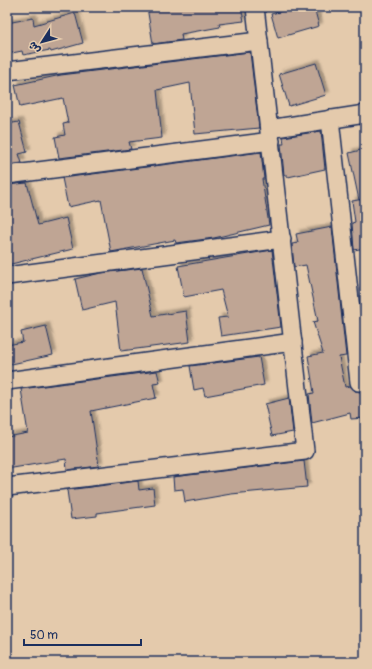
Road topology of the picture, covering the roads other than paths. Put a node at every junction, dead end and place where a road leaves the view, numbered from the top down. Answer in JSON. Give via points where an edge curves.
{"nodes":[{"id":1,"x":255,"y":7,"type":"edge"},
{"id":2,"x":259,"y":41,"type":"junction"},
{"id":3,"x":7,"y":71,"type":"edge"},
{"id":4,"x":365,"y":114,"type":"edge"},
{"id":5,"x":330,"y":119,"type":"junction"},
{"id":6,"x":270,"y":135,"type":"junction"},
{"id":7,"x":7,"y":175,"type":"edge"},
{"id":8,"x":282,"y":239,"type":"junction"},
{"id":9,"x":7,"y":276,"type":"edge"},
{"id":10,"x":293,"y":342,"type":"junction"},
{"id":11,"x":7,"y":381,"type":"edge"},
{"id":12,"x":359,"y":382,"type":"dead end"},
{"id":13,"x":7,"y":487,"type":"edge"}],
"edges":[{"from":1,"to":2,"type":"street"},
{"from":2,"to":3,"type":"street"},
{"from":2,"to":6,"type":"street"},
{"from":4,"to":5,"type":"street"},
{"from":5,"to":6,"type":"street"},
{"from":5,"to":12,"type":"street"},
{"from":6,"to":7,"type":"street"},
{"from":6,"to":8,"type":"street"},
{"from":8,"to":9,"type":"street"},
{"from":8,"to":10,"type":"street"},
{"from":10,"to":11,"type":"street"},
{"from":10,"to":13,"type":"street","via":[[306,451]]}]}
